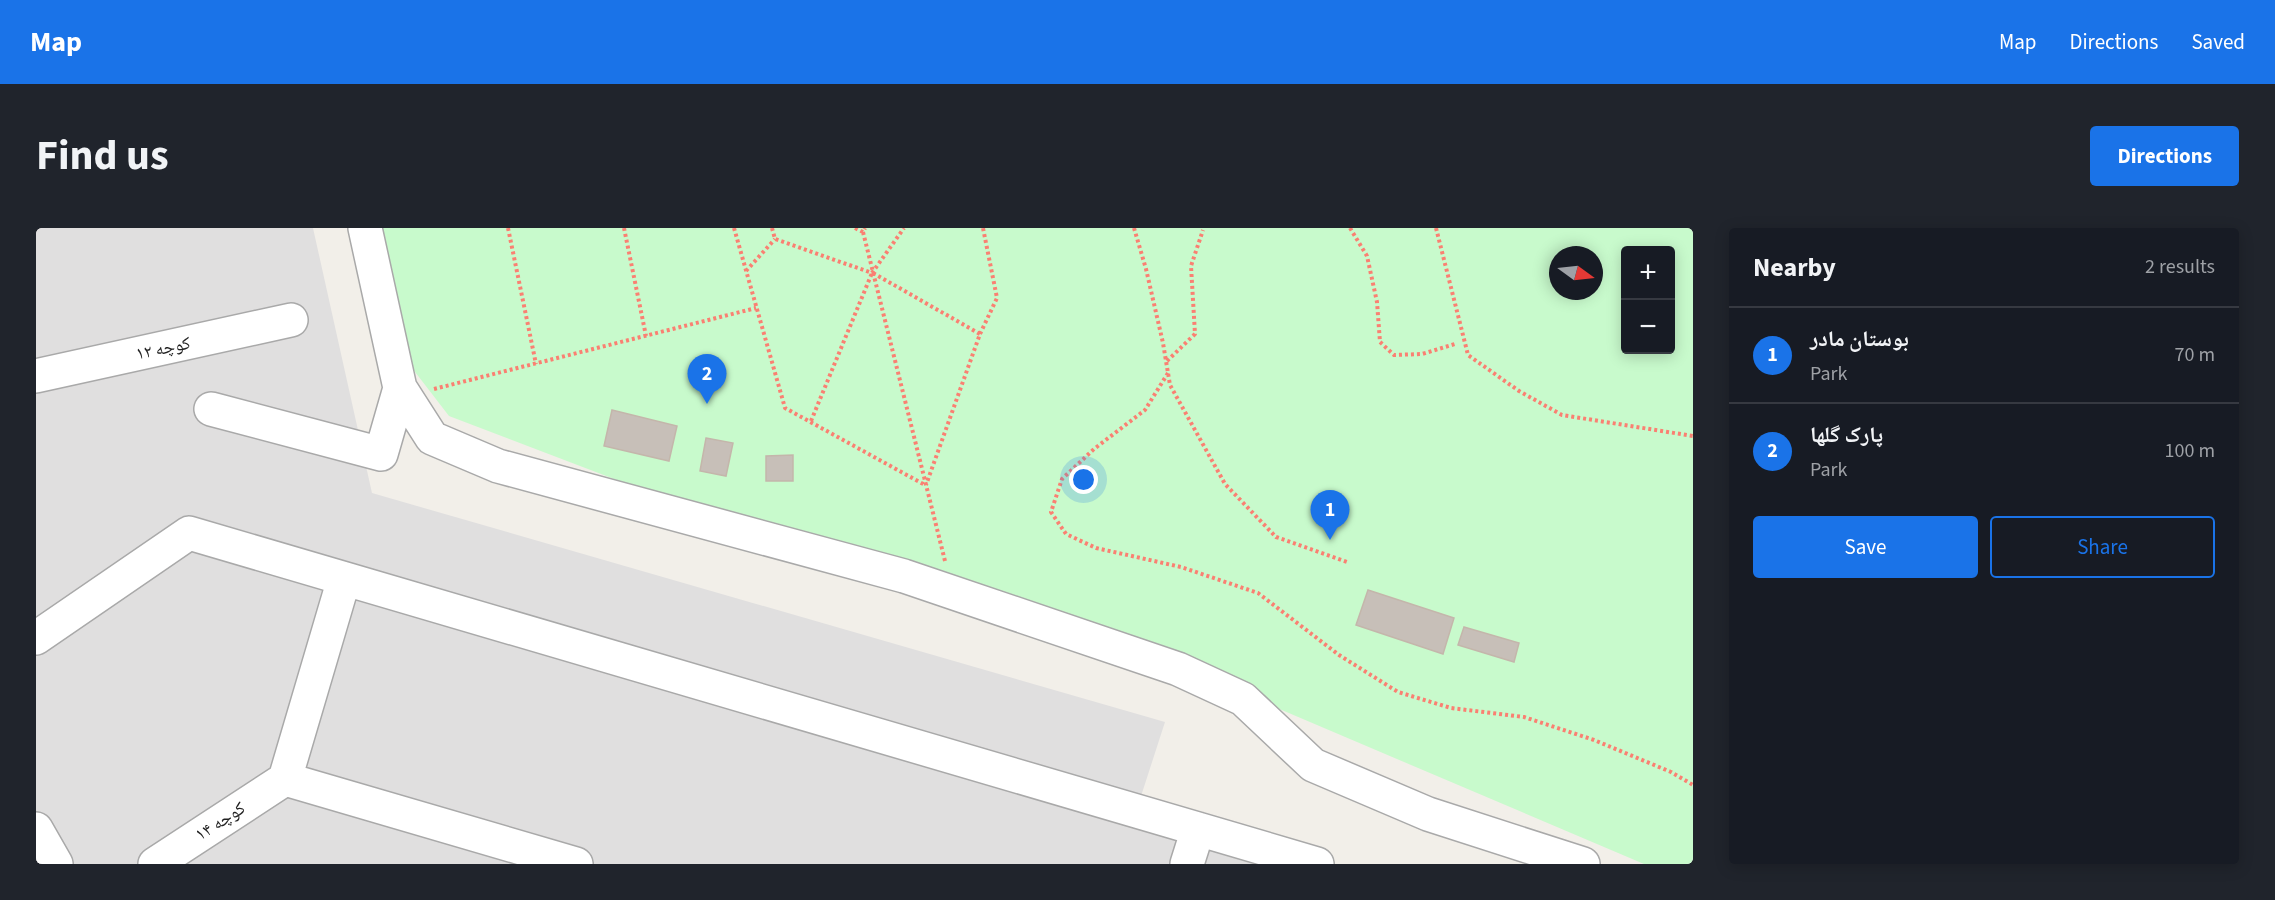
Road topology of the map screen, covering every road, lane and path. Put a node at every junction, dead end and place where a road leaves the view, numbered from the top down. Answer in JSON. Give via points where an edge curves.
{"nodes":[{"id":1,"x":364,"y":228,"type":"edge"},
{"id":2,"x":508,"y":228,"type":"edge"},
{"id":3,"x":624,"y":228,"type":"edge"},
{"id":4,"x":734,"y":228,"type":"edge"},
{"id":5,"x":772,"y":228,"type":"edge"},
{"id":6,"x":855,"y":228,"type":"edge"},
{"id":7,"x":904,"y":228,"type":"edge"},
{"id":8,"x":983,"y":228,"type":"edge"},
{"id":9,"x":1134,"y":228,"type":"edge"},
{"id":10,"x":1350,"y":228,"type":"edge"},
{"id":11,"x":1436,"y":228,"type":"edge"},
{"id":12,"x":864,"y":230,"type":"edge"},
{"id":13,"x":1203,"y":230,"type":"dead end"},
{"id":14,"x":775,"y":239,"type":"junction"},
{"id":15,"x":746,"y":271,"type":"junction"},
{"id":16,"x":872,"y":273,"type":"junction"},
{"id":17,"x":756,"y":308,"type":"junction"},
{"id":18,"x":291,"y":320,"type":"dead end"},
{"id":19,"x":980,"y":334,"type":"junction"},
{"id":20,"x":646,"y":336,"type":"junction"},
{"id":21,"x":1455,"y":344,"type":"dead end"},
{"id":22,"x":1166,"y":361,"type":"junction"},
{"id":23,"x":536,"y":364,"type":"junction"},
{"id":24,"x":1168,"y":374,"type":"junction"},
{"id":25,"x":36,"y":376,"type":"edge"},
{"id":26,"x":403,"y":392,"type":"junction"},
{"id":27,"x":211,"y":410,"type":"dead end"},
{"id":28,"x":812,"y":421,"type":"junction"},
{"id":29,"x":1693,"y":436,"type":"edge"},
{"id":30,"x":926,"y":485,"type":"junction"},
{"id":31,"x":1347,"y":562,"type":"dead end"},
{"id":32,"x":947,"y":570,"type":"dead end"},
{"id":33,"x":344,"y":579,"type":"junction"},
{"id":34,"x":36,"y":638,"type":"edge"},
{"id":35,"x":285,"y":779,"type":"junction"},
{"id":36,"x":1693,"y":785,"type":"edge"},
{"id":37,"x":36,"y":829,"type":"edge"},
{"id":38,"x":1198,"y":829,"type":"junction"},
{"id":39,"x":56,"y":864,"type":"edge"},
{"id":40,"x":155,"y":864,"type":"edge"},
{"id":41,"x":576,"y":864,"type":"edge"},
{"id":42,"x":1187,"y":864,"type":"edge"},
{"id":43,"x":1317,"y":864,"type":"edge"},
{"id":44,"x":1582,"y":864,"type":"edge"}],
"edges":[{"from":1,"to":26,"type":"street"},
{"from":2,"to":23,"type":"path"},
{"from":3,"to":20,"type":"path"},
{"from":4,"to":15,"type":"path"},
{"from":5,"to":14,"type":"path"},
{"from":6,"to":12,"type":"path"},
{"from":7,"to":16,"type":"path"},
{"from":8,"to":19,"type":"path","via":[[997,297]]},
{"from":9,"to":22,"type":"path"},
{"from":10,"to":21,"type":"path","via":[[1367,256],[1377,302],[1380,342],[1394,356],[1422,354]]},
{"from":11,"to":29,"type":"path","via":[[1468,355],[1562,415]]},
{"from":12,"to":16,"type":"path"},
{"from":13,"to":22,"type":"path","via":[[1191,266],[1195,334]]},
{"from":14,"to":15,"type":"path"},
{"from":14,"to":16,"type":"path"},
{"from":15,"to":17,"type":"path"},
{"from":16,"to":19,"type":"path"},
{"from":16,"to":28,"type":"path"},
{"from":16,"to":30,"type":"path"},
{"from":17,"to":20,"type":"path"},
{"from":17,"to":28,"type":"path","via":[[785,408]]},
{"from":18,"to":25,"type":"street","name":"کوچه ۱۲"},
{"from":19,"to":30,"type":"path"},
{"from":20,"to":23,"type":"path"},
{"from":22,"to":24,"type":"path"},
{"from":23,"to":26,"type":"path"},
{"from":24,"to":31,"type":"path","via":[[1170,386],[1233,492],[1276,537]]},
{"from":24,"to":36,"type":"path","via":[[1145,410],[1062,479],[1051,512],[1066,534],[1096,548],[1181,567],[1258,592],[1340,655],[1398,692],[1451,708],[1524,717],[1594,740]]},
{"from":26,"to":27,"type":"street","via":[[381,454]]},
{"from":26,"to":44,"type":"street","via":[[432,438],[498,466],[904,576],[1178,669],[1243,699],[1313,765],[1428,814]]},
{"from":28,"to":30,"type":"path"},
{"from":30,"to":32,"type":"path"},
{"from":33,"to":34,"type":"street","via":[[189,533]]},
{"from":33,"to":35,"type":"street"},
{"from":33,"to":38,"type":"street"},
{"from":35,"to":40,"type":"street","name":"کوچه ۱۴"},
{"from":35,"to":41,"type":"street"},
{"from":37,"to":39,"type":"street"},
{"from":38,"to":42,"type":"street"},
{"from":38,"to":43,"type":"street"}]}
